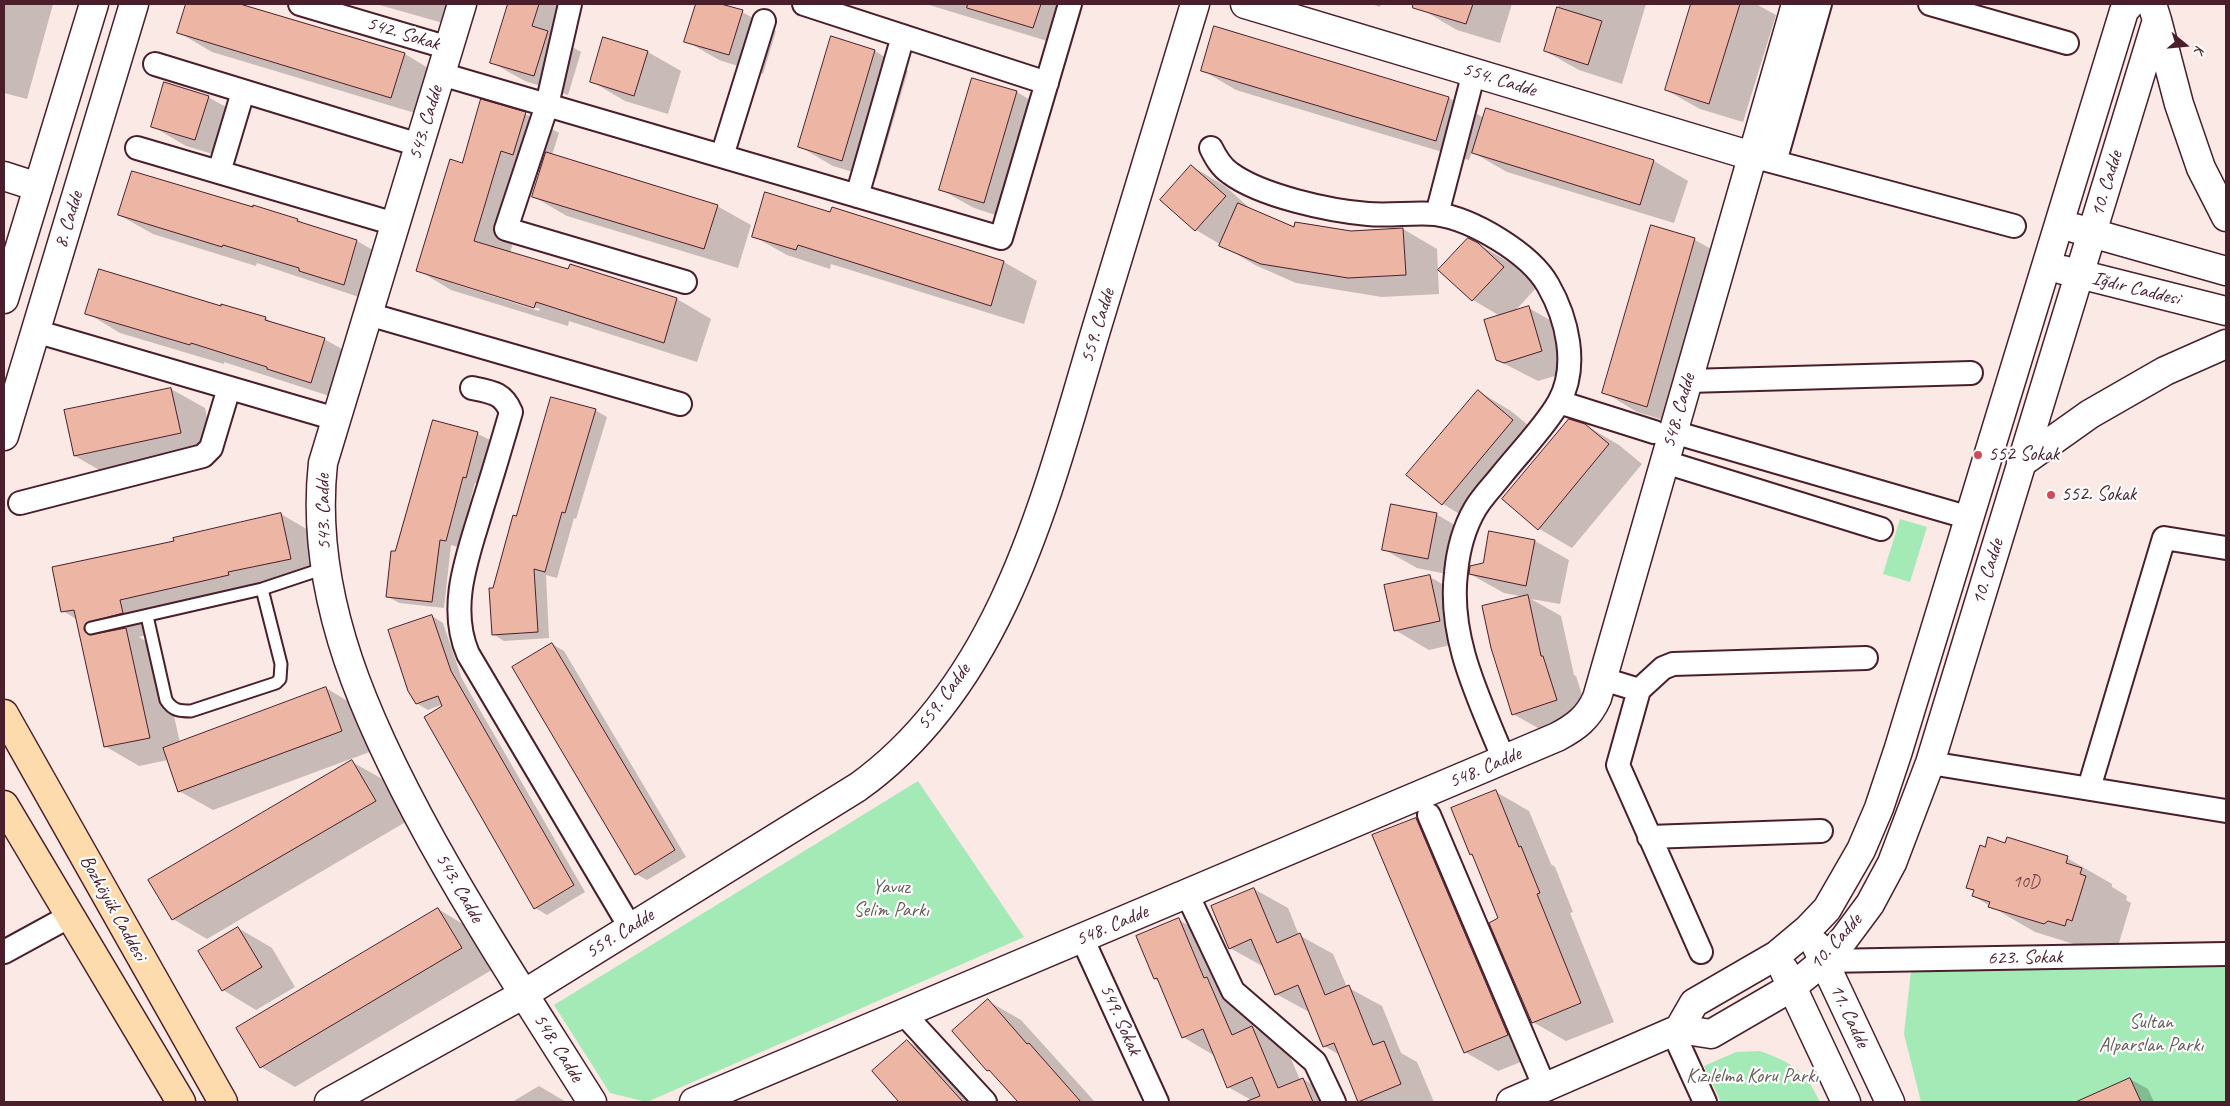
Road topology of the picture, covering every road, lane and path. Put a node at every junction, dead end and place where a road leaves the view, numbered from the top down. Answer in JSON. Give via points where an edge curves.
{"nodes":[{"id":1,"x":94,"y":4,"type":"edge"},
{"id":2,"x":134,"y":4,"type":"edge"},
{"id":3,"x":300,"y":4,"type":"edge"},
{"id":4,"x":462,"y":4,"type":"edge"},
{"id":5,"x":570,"y":4,"type":"edge"},
{"id":6,"x":804,"y":4,"type":"edge"},
{"id":7,"x":1070,"y":4,"type":"edge"},
{"id":8,"x":1195,"y":4,"type":"edge"},
{"id":9,"x":1245,"y":4,"type":"edge"},
{"id":10,"x":1796,"y":4,"type":"edge"},
{"id":11,"x":1820,"y":4,"type":"edge"},
{"id":12,"x":1930,"y":4,"type":"edge"},
{"id":13,"x":2130,"y":4,"type":"edge"},
{"id":14,"x":2154,"y":12,"type":"edge"},
{"id":15,"x":764,"y":21,"type":"dead end"},
{"id":16,"x":903,"y":36,"type":"junction"},
{"id":17,"x":2067,"y":43,"type":"dead end"},
{"id":18,"x":449,"y":48,"type":"junction"},
{"id":19,"x":156,"y":64,"type":"dead end"},
{"id":20,"x":1474,"y":72,"type":"junction"},
{"id":21,"x":441,"y":74,"type":"junction"},
{"id":22,"x":1047,"y":83,"type":"junction"},
{"id":23,"x":243,"y":92,"type":"junction"},
{"id":24,"x":547,"y":105,"type":"junction"},
{"id":25,"x":419,"y":145,"type":"junction"},
{"id":26,"x":137,"y":148,"type":"dead end"},
{"id":27,"x":1211,"y":148,"type":"dead end"},
{"id":28,"x":722,"y":156,"type":"junction"},
{"id":29,"x":1763,"y":158,"type":"junction"},
{"id":30,"x":219,"y":172,"type":"junction"},
{"id":31,"x":4,"y":176,"type":"edge"},
{"id":32,"x":38,"y":187,"type":"junction"},
{"id":33,"x":857,"y":196,"type":"junction"},
{"id":34,"x":1436,"y":214,"type":"junction"},
{"id":35,"x":2226,"y":217,"type":"edge"},
{"id":36,"x":395,"y":224,"type":"junction"},
{"id":37,"x":2060,"y":224,"type":"junction"},
{"id":38,"x":2014,"y":226,"type":"dead end"},
{"id":39,"x":2092,"y":233,"type":"junction"},
{"id":40,"x":2047,"y":266,"type":"junction"},
{"id":41,"x":2226,"y":271,"type":"edge"},
{"id":42,"x":2079,"y":274,"type":"junction"},
{"id":43,"x":685,"y":282,"type":"dead end"},
{"id":44,"x":4,"y":300,"type":"edge"},
{"id":45,"x":2226,"y":311,"type":"edge"},
{"id":46,"x":368,"y":314,"type":"junction"},
{"id":47,"x":35,"y":331,"type":"junction"},
{"id":48,"x":2226,"y":344,"type":"edge"},
{"id":49,"x":1971,"y":373,"type":"dead end"},
{"id":50,"x":1688,"y":381,"type":"junction"},
{"id":51,"x":229,"y":388,"type":"junction"},
{"id":52,"x":472,"y":388,"type":"dead end"},
{"id":53,"x":1559,"y":402,"type":"junction"},
{"id":54,"x":680,"y":404,"type":"dead end"},
{"id":55,"x":336,"y":419,"type":"junction"},
{"id":56,"x":1664,"y":432,"type":"junction"},
{"id":57,"x":4,"y":436,"type":"edge"},
{"id":58,"x":1665,"y":462,"type":"junction"},
{"id":59,"x":2021,"y":463,"type":"junction"},
{"id":60,"x":20,"y":503,"type":"dead end"},
{"id":61,"x":1970,"y":518,"type":"junction"},
{"id":62,"x":1881,"y":529,"type":"dead end"},
{"id":63,"x":2226,"y":548,"type":"edge"},
{"id":64,"x":325,"y":568,"type":"junction"},
{"id":65,"x":262,"y":589,"type":"junction"},
{"id":66,"x":147,"y":616,"type":"junction"},
{"id":67,"x":91,"y":628,"type":"dead end"},
{"id":68,"x":1866,"y":658,"type":"dead end"},
{"id":69,"x":1602,"y":679,"type":"junction"},
{"id":70,"x":1638,"y":690,"type":"junction"},
{"id":71,"x":4,"y":714,"type":"edge"},
{"id":72,"x":1504,"y":760,"type":"junction"},
{"id":73,"x":1930,"y":763,"type":"junction"},
{"id":74,"x":2089,"y":788,"type":"junction"},
{"id":75,"x":4,"y":805,"type":"edge"},
{"id":76,"x":2226,"y":811,"type":"edge"},
{"id":77,"x":1429,"y":815,"type":"dead end"},
{"id":78,"x":1822,"y":831,"type":"dead end"},
{"id":79,"x":1649,"y":836,"type":"junction"},
{"id":80,"x":1187,"y":894,"type":"junction"},
{"id":81,"x":70,"y":916,"type":"junction"},
{"id":82,"x":630,"y":927,"type":"junction"},
{"id":83,"x":1808,"y":929,"type":"junction"},
{"id":84,"x":1082,"y":938,"type":"junction"},
{"id":85,"x":4,"y":952,"type":"edge"},
{"id":86,"x":1701,"y":952,"type":"dead end"},
{"id":87,"x":2226,"y":954,"type":"edge"},
{"id":88,"x":1777,"y":955,"type":"junction"},
{"id":89,"x":1824,"y":961,"type":"junction"},
{"id":90,"x":1792,"y":987,"type":"junction"},
{"id":91,"x":524,"y":994,"type":"junction"},
{"id":92,"x":904,"y":1014,"type":"junction"},
{"id":93,"x":1676,"y":1030,"type":"junction"},
{"id":94,"x":1545,"y":1088,"type":"junction"},
{"id":95,"x":711,"y":1099,"type":"edge"},
{"id":96,"x":181,"y":1102,"type":"edge"},
{"id":97,"x":223,"y":1102,"type":"edge"},
{"id":98,"x":329,"y":1102,"type":"edge"},
{"id":99,"x":592,"y":1102,"type":"edge"},
{"id":100,"x":985,"y":1102,"type":"edge"},
{"id":101,"x":1157,"y":1102,"type":"edge"},
{"id":102,"x":1334,"y":1102,"type":"edge"},
{"id":103,"x":1511,"y":1102,"type":"edge"},
{"id":104,"x":1705,"y":1102,"type":"edge"},
{"id":105,"x":1846,"y":1102,"type":"edge"},
{"id":106,"x":1890,"y":1102,"type":"edge"}],
"edges":[{"from":1,"to":32,"type":"street","name":"8. Cadde"},
{"from":2,"to":47,"type":"street","name":"8. Cadde"},
{"from":3,"to":18,"type":"street","name":"542. Sokak"},
{"from":4,"to":18,"type":"street","name":"543. Cadde"},
{"from":5,"to":24,"type":"street"},
{"from":6,"to":16,"type":"street"},
{"from":7,"to":22,"type":"street"},
{"from":8,"to":82,"type":"street","name":"559. Cadde","via":[[1047,492],[999,612],[977,651],[937,711],[870,778]]},
{"from":9,"to":20,"type":"street","name":"554. Cadde"},
{"from":10,"to":29,"type":"street","name":"548. Cadde"},
{"from":11,"to":29,"type":"street"},
{"from":12,"to":17,"type":"street"},
{"from":13,"to":37,"type":"street","name":"10. Cadde","via":[[2124,11]]},
{"from":14,"to":35,"type":"street","via":[[2179,104],[2201,168]]},
{"from":14,"to":39,"type":"street","name":"10. Cadde"},
{"from":15,"to":28,"type":"street"},
{"from":16,"to":22,"type":"street"},
{"from":16,"to":33,"type":"street"},
{"from":18,"to":21,"type":"street","name":"543. Cadde"},
{"from":19,"to":23,"type":"street"},
{"from":20,"to":29,"type":"street","name":"554. Cadde"},
{"from":20,"to":34,"type":"street"},
{"from":21,"to":24,"type":"street"},
{"from":21,"to":25,"type":"street","name":"543. Cadde"},
{"from":22,"to":33,"type":"street","via":[[1001,238]]},
{"from":23,"to":25,"type":"street"},
{"from":23,"to":30,"type":"street"},
{"from":24,"to":28,"type":"street"},
{"from":24,"to":43,"type":"street","via":[[506,229]]},
{"from":25,"to":36,"type":"street","name":"543. Cadde"},
{"from":26,"to":30,"type":"street"},
{"from":27,"to":34,"type":"street","via":[[1218,162],[1230,174],[1282,196],[1343,211]]},
{"from":28,"to":33,"type":"street"},
{"from":29,"to":38,"type":"street"},
{"from":29,"to":50,"type":"street","name":"548. Cadde"},
{"from":30,"to":36,"type":"street"},
{"from":31,"to":32,"type":"street"},
{"from":32,"to":44,"type":"street","name":"8. Cadde"},
{"from":34,"to":53,"type":"street","via":[[1480,230],[1508,245],[1537,268],[1547,283],[1568,334],[1567,376]]},
{"from":36,"to":46,"type":"street","name":"543. Cadde"},
{"from":37,"to":39,"type":"street","name":"Iğdır Caddesi"},
{"from":37,"to":40,"type":"street","name":"10. Cadde"},
{"from":39,"to":41,"type":"street","name":"Iğdır Caddesi"},
{"from":39,"to":42,"type":"street","name":"10. Cadde"},
{"from":40,"to":42,"type":"street","name":"Iğdır Caddesi"},
{"from":40,"to":61,"type":"street","name":"10. Cadde"},
{"from":42,"to":45,"type":"street","name":"Iğdır Caddesi"},
{"from":42,"to":59,"type":"street","name":"10. Cadde"},
{"from":46,"to":54,"type":"street"},
{"from":46,"to":55,"type":"street","name":"543. Cadde"},
{"from":47,"to":51,"type":"street"},
{"from":47,"to":57,"type":"street","name":"8. Cadde"},
{"from":48,"to":59,"type":"street","via":[[2165,371],[2090,414]]},
{"from":49,"to":50,"type":"street"},
{"from":50,"to":56,"type":"street","name":"548. Cadde"},
{"from":51,"to":55,"type":"street"},
{"from":51,"to":60,"type":"street","via":[[211,448],[203,456]]},
{"from":52,"to":82,"type":"street","via":[[492,392],[506,401],[511,412],[461,583],[463,643]]},
{"from":53,"to":56,"type":"street"},
{"from":53,"to":72,"type":"street","via":[[1476,507],[1467,526],[1456,574],[1454,602],[1464,659]]},
{"from":55,"to":64,"type":"street","name":"543. Cadde","via":[[324,463],[320,496]]},
{"from":56,"to":58,"type":"street","name":"548. Cadde"},
{"from":56,"to":61,"type":"street"},
{"from":58,"to":62,"type":"street"},
{"from":58,"to":69,"type":"street","name":"548. Cadde"},
{"from":59,"to":73,"type":"street","name":"10. Cadde"},
{"from":61,"to":83,"type":"street","name":"10. Cadde","via":[[1879,808],[1846,880]]},
{"from":63,"to":74,"type":"street","via":[[2164,538]]},
{"from":64,"to":65,"type":"lane"},
{"from":64,"to":91,"type":"street","name":"543. Cadde","via":[[343,642],[372,726],[458,888]]},
{"from":65,"to":66,"type":"lane"},
{"from":65,"to":66,"type":"lane","via":[[281,664],[280,679],[191,710],[179,711],[170,707],[166,700]]},
{"from":66,"to":67,"type":"lane"},
{"from":68,"to":70,"type":"street","via":[[1673,664],[1663,668]]},
{"from":69,"to":70,"type":"street"},
{"from":69,"to":72,"type":"street","name":"548. Cadde","via":[[1593,707],[1582,722],[1557,737]]},
{"from":70,"to":79,"type":"street","via":[[1618,765]]},
{"from":71,"to":97,"type":"main road","name":"Bozhöyük Caddesi"},
{"from":72,"to":80,"type":"street","name":"548. Cadde"},
{"from":73,"to":74,"type":"street"},
{"from":73,"to":89,"type":"street","name":"10. Cadde","via":[[1892,863],[1870,904]]},
{"from":74,"to":76,"type":"street"},
{"from":75,"to":81,"type":"main road","name":"Bozhöyük Caddesi"},
{"from":77,"to":94,"type":"street"},
{"from":78,"to":79,"type":"street"},
{"from":79,"to":86,"type":"street"},
{"from":80,"to":84,"type":"street","name":"548. Cadde"},
{"from":80,"to":102,"type":"street","via":[[1233,991],[1315,1062]]},
{"from":81,"to":85,"type":"street"},
{"from":81,"to":96,"type":"main road","name":"Bozhöyük Caddesi"},
{"from":82,"to":91,"type":"street","name":"559. Cadde"},
{"from":83,"to":88,"type":"street","name":"10. Cadde"},
{"from":83,"to":89,"type":"street","name":"11. Cadde"},
{"from":84,"to":92,"type":"street","name":"548. Cadde"},
{"from":84,"to":101,"type":"street","name":"549. Sokak"},
{"from":87,"to":89,"type":"street","name":"623. Sokak"},
{"from":88,"to":90,"type":"street","name":"11. Cadde"},
{"from":88,"to":93,"type":"street","name":"10. Cadde","via":[[1694,1003]]},
{"from":89,"to":90,"type":"street","name":"10. Cadde"},
{"from":89,"to":106,"type":"street","name":"11. Cadde"},
{"from":90,"to":93,"type":"street","name":"10. Cadde","via":[[1711,1034]]},
{"from":90,"to":105,"type":"street","name":"11. Cadde"},
{"from":91,"to":98,"type":"street","name":"559. Cadde"},
{"from":91,"to":99,"type":"street","name":"548. Cadde"},
{"from":92,"to":95,"type":"street","name":"548. Cadde"},
{"from":92,"to":100,"type":"street"},
{"from":93,"to":94,"type":"street"},
{"from":93,"to":104,"type":"street"},
{"from":94,"to":103,"type":"street"}]}
